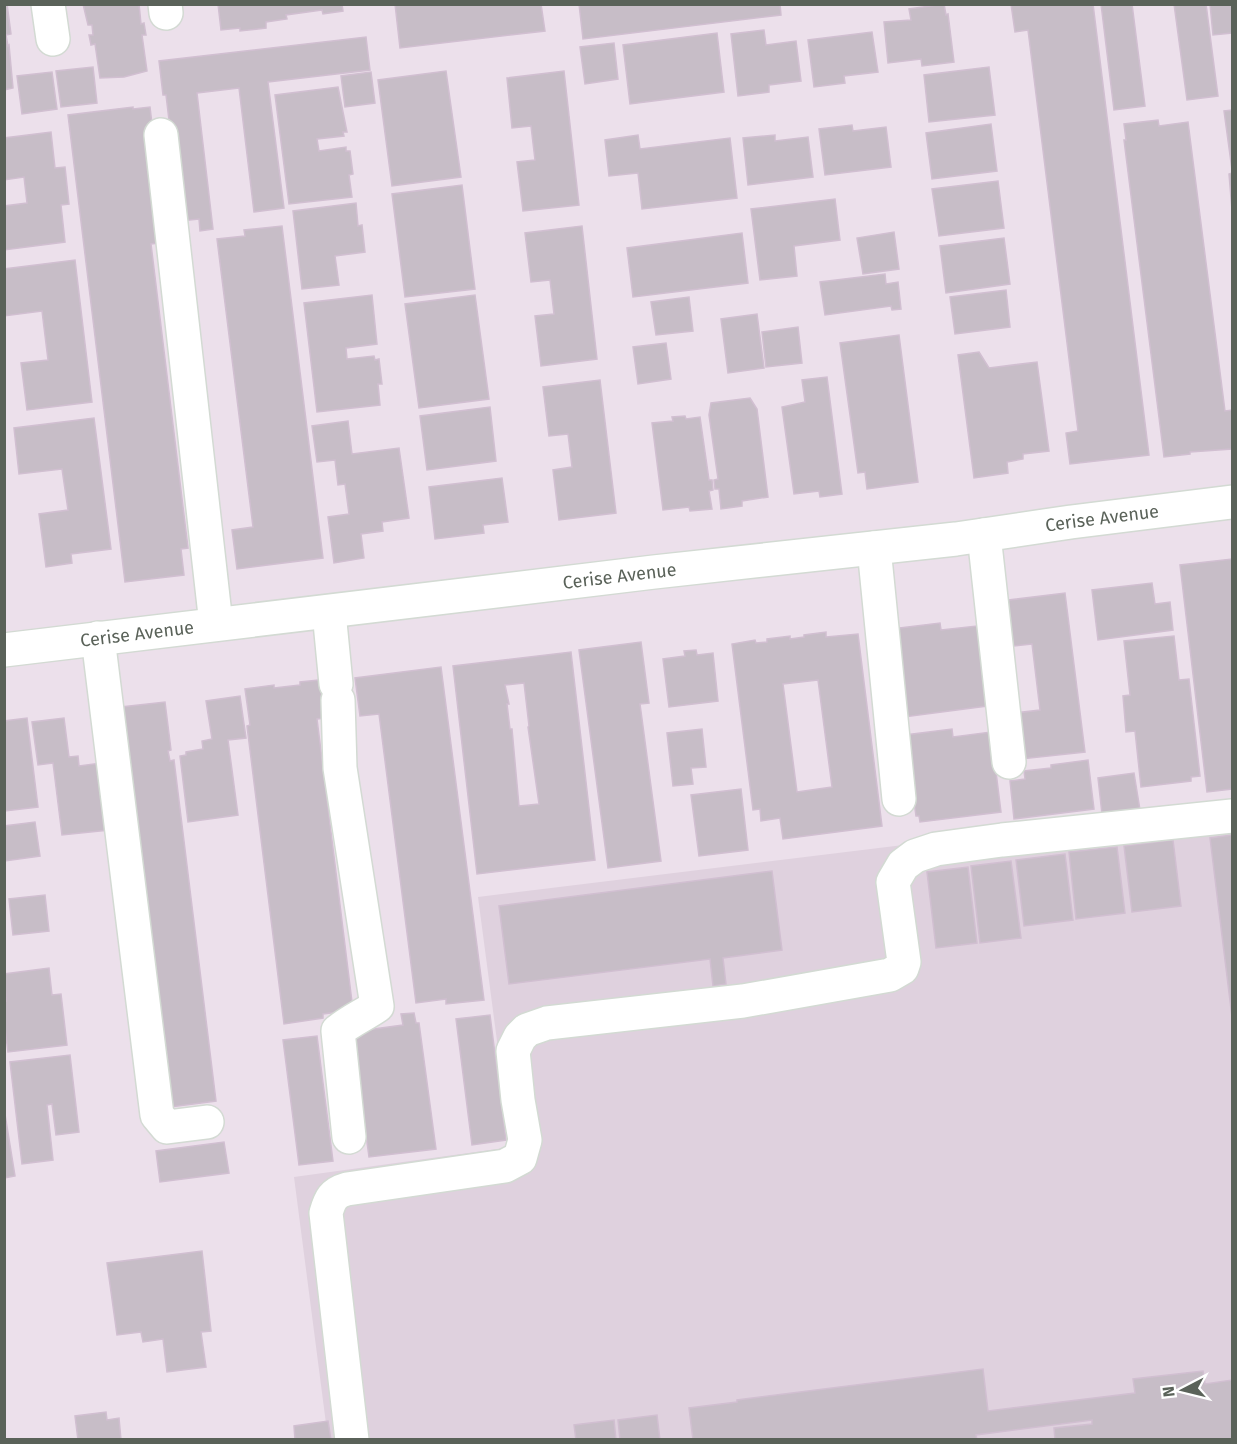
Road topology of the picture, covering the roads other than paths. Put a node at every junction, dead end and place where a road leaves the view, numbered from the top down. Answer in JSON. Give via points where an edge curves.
{"nodes":[{"id":1,"x":48,"y":4,"type":"edge"},
{"id":2,"x":53,"y":39,"type":"dead end"},
{"id":3,"x":161,"y":135,"type":"dead end"},
{"id":4,"x":1233,"y":502,"type":"edge"},
{"id":5,"x":984,"y":535,"type":"junction"},
{"id":6,"x":874,"y":548,"type":"junction"},
{"id":7,"x":329,"y":612,"type":"junction"},
{"id":8,"x":216,"y":624,"type":"junction"},
{"id":9,"x":98,"y":638,"type":"junction"},
{"id":10,"x":4,"y":650,"type":"edge"},
{"id":11,"x":1009,"y":762,"type":"dead end"},
{"id":12,"x":899,"y":799,"type":"dead end"},
{"id":13,"x":1233,"y":816,"type":"edge"},
{"id":14,"x":207,"y":1122,"type":"dead end"},
{"id":15,"x":349,"y":1137,"type":"dead end"},
{"id":16,"x":352,"y":1440,"type":"edge"}],
"edges":[{"from":1,"to":2,"type":"street"},
{"from":3,"to":8,"type":"street"},
{"from":4,"to":5,"type":"street","name":"Cerise Avenue"},
{"from":5,"to":6,"type":"street","name":"Cerise Avenue"},
{"from":5,"to":11,"type":"street"},
{"from":6,"to":7,"type":"street","name":"Cerise Avenue"},
{"from":6,"to":12,"type":"street"},
{"from":7,"to":8,"type":"street","name":"Cerise Avenue"},
{"from":7,"to":15,"type":"street","via":[[340,768],[377,1006],[338,1031]]},
{"from":8,"to":9,"type":"street","name":"Cerise Avenue"},
{"from":9,"to":10,"type":"street","name":"Cerise Avenue"},
{"from":9,"to":14,"type":"street","via":[[157,1115],[167,1127]]},
{"from":13,"to":16,"type":"street","via":[[936,849],[909,860],[893,882],[904,962],[902,968],[890,975],[743,1001],[547,1023],[527,1030],[513,1051],[525,1140],[520,1158],[505,1166],[347,1189],[331,1197],[326,1213]]}]}
